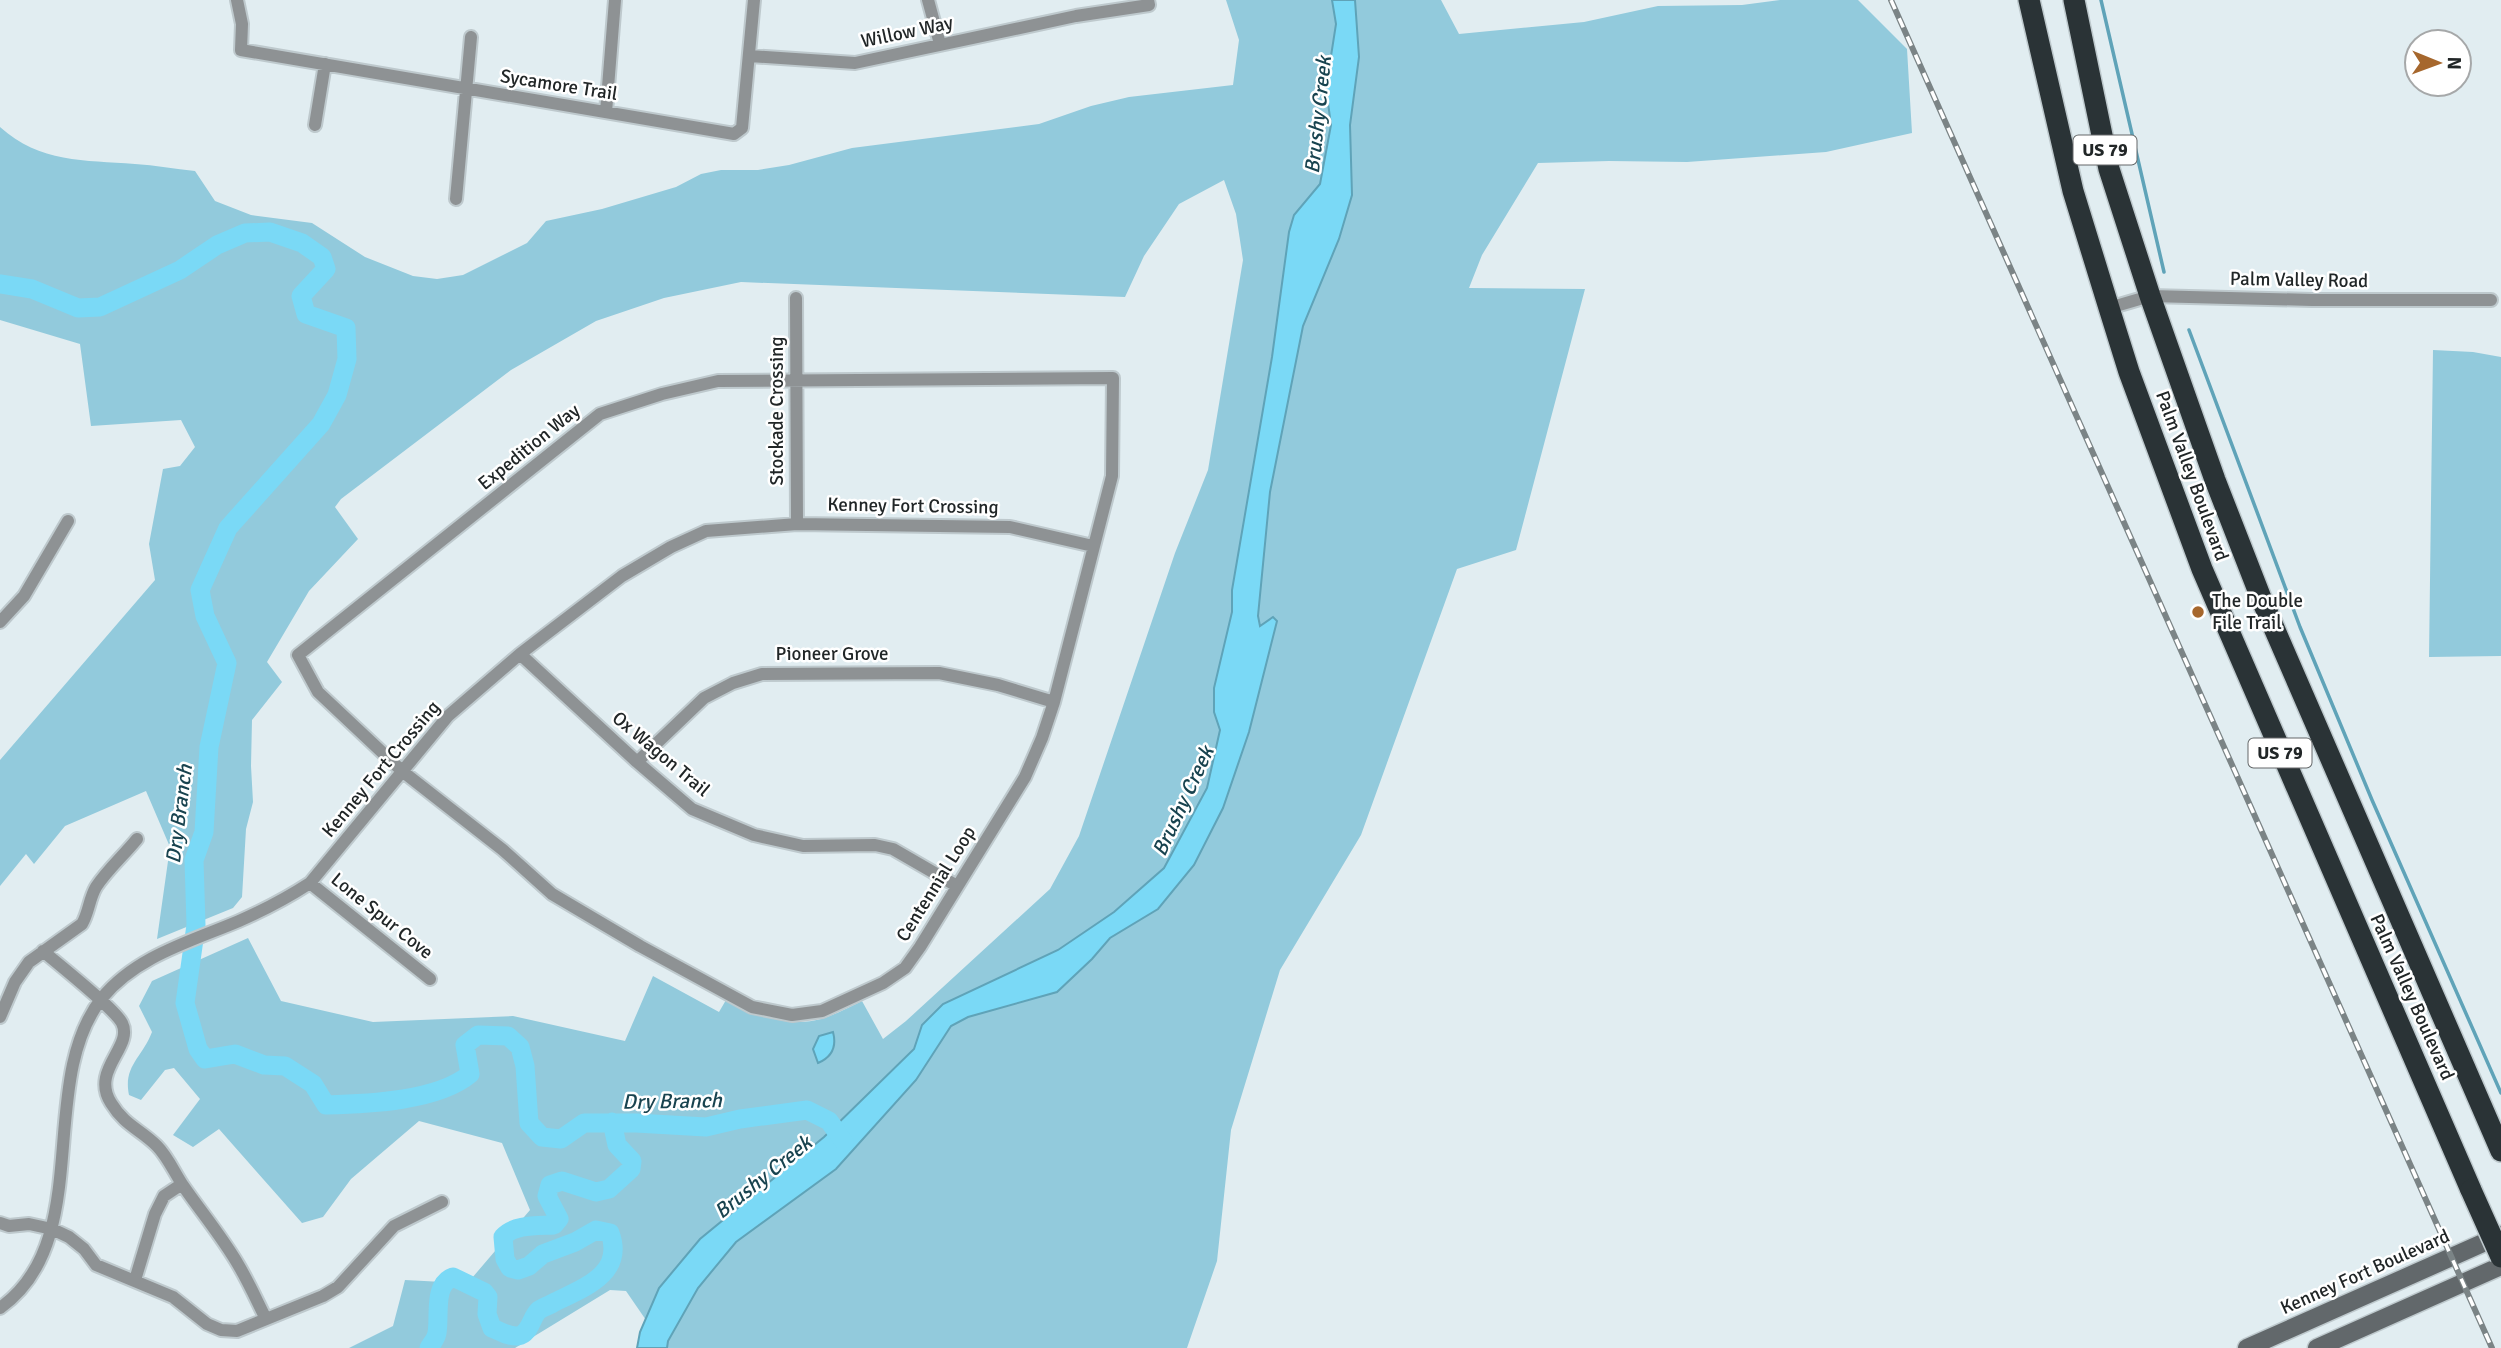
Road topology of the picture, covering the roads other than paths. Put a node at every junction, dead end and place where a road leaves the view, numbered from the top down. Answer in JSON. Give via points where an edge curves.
{"nodes":[{"id":1,"x":237,"y":0,"type":"edge"},
{"id":2,"x":615,"y":0,"type":"edge"},
{"id":3,"x":754,"y":0,"type":"edge"},
{"id":4,"x":928,"y":0,"type":"edge"},
{"id":5,"x":1148,"y":0,"type":"edge"},
{"id":6,"x":2029,"y":0,"type":"edge"},
{"id":7,"x":2074,"y":0,"type":"edge"},
{"id":8,"x":471,"y":37,"type":"dead end"},
{"id":9,"x":940,"y":44,"type":"junction"},
{"id":10,"x":750,"y":56,"type":"junction"},
{"id":11,"x":325,"y":64,"type":"junction"},
{"id":12,"x":466,"y":90,"type":"junction"},
{"id":13,"x":606,"y":112,"type":"junction"},
{"id":14,"x":315,"y":125,"type":"dead end"},
{"id":15,"x":456,"y":199,"type":"dead end"},
{"id":16,"x":2150,"y":296,"type":"junction"},
{"id":17,"x":796,"y":298,"type":"dead end"},
{"id":18,"x":2491,"y":300,"type":"dead end"},
{"id":19,"x":2109,"y":308,"type":"junction"},
{"id":20,"x":1114,"y":378,"type":"joint"},
{"id":21,"x":796,"y":380,"type":"junction"},
{"id":22,"x":68,"y":521,"type":"dead end"},
{"id":23,"x":797,"y":524,"type":"junction"},
{"id":24,"x":1093,"y":547,"type":"junction"},
{"id":25,"x":0,"y":622,"type":"edge"},
{"id":26,"x":520,"y":654,"type":"junction"},
{"id":27,"x":1054,"y":702,"type":"junction"},
{"id":28,"x":637,"y":762,"type":"junction"},
{"id":29,"x":402,"y":771,"type":"junction"},
{"id":30,"x":137,"y":839,"type":"dead end"},
{"id":31,"x":310,"y":883,"type":"junction"},
{"id":32,"x":957,"y":886,"type":"junction"},
{"id":33,"x":43,"y":951,"type":"junction"},
{"id":34,"x":430,"y":979,"type":"dead end"},
{"id":35,"x":100,"y":1001,"type":"junction"},
{"id":36,"x":0,"y":1017,"type":"edge"},
{"id":37,"x":2501,"y":1151,"type":"edge"},
{"id":38,"x":182,"y":1184,"type":"junction"},
{"id":39,"x":442,"y":1202,"type":"dead end"},
{"id":40,"x":0,"y":1223,"type":"edge"},
{"id":41,"x":52,"y":1229,"type":"junction"},
{"id":42,"x":2501,"y":1235,"type":"edge"},
{"id":43,"x":2501,"y":1257,"type":"edge"},
{"id":44,"x":2501,"y":1266,"type":"edge"},
{"id":45,"x":135,"y":1280,"type":"junction"},
{"id":46,"x":0,"y":1308,"type":"edge"},
{"id":47,"x":266,"y":1319,"type":"junction"},
{"id":48,"x":2247,"y":1348,"type":"edge"},
{"id":49,"x":2317,"y":1348,"type":"edge"}],
"edges":[{"from":1,"to":11,"type":"street","name":"Sycamore Trail","via":[[241,50]]},
{"from":2,"to":13,"type":"street"},
{"from":3,"to":10,"type":"street","name":"Sycamore Trail"},
{"from":4,"to":9,"type":"street"},
{"from":5,"to":9,"type":"street","name":"Willow Way","via":[[1149,5]]},
{"from":6,"to":19,"type":"highway","name":"Palm Valley Boulevard","number":"US 79","via":[[2073,191]]},
{"from":7,"to":16,"type":"highway","name":"Palm Valley Boulevard","number":"US 79","via":[[2109,169]]},
{"from":8,"to":12,"type":"street"},
{"from":9,"to":10,"type":"street","name":"Willow Way","via":[[855,63]]},
{"from":10,"to":13,"type":"street","name":"Sycamore Trail","via":[[742,128],[734,134]]},
{"from":11,"to":12,"type":"street","name":"Sycamore Trail"},
{"from":11,"to":14,"type":"street"},
{"from":12,"to":13,"type":"street","name":"Sycamore Trail"},
{"from":12,"to":15,"type":"street"},
{"from":16,"to":18,"type":"street","name":"Palm Valley Road"},
{"from":16,"to":19,"type":"street","name":"Palm Valley Road"},
{"from":16,"to":37,"type":"highway","name":"Palm Valley Boulevard","number":"US 79","via":[[2261,598]]},
{"from":17,"to":21,"type":"street","name":"Stockade Crossing"},
{"from":19,"to":43,"type":"highway","name":"Palm Valley Boulevard","number":"US 79","bridge":true,"via":[[2202,569]]},
{"from":20,"to":21,"type":"street","name":"Expedition Way"},
{"from":20,"to":24,"type":"street","name":"Centennial Loop","via":[[1112,476]]},
{"from":21,"to":23,"type":"street","name":"Stockade Crossing"},
{"from":21,"to":29,"type":"street","name":"Expedition Way","via":[[718,381],[600,414],[298,655],[317,692]]},
{"from":22,"to":25,"type":"street","via":[[24,596]]},
{"from":23,"to":24,"type":"street","name":"Kenney Fort Crossing","via":[[1010,527]]},
{"from":23,"to":26,"type":"street","name":"Kenney Fort Crossing","via":[[706,531],[671,547],[622,576]]},
{"from":24,"to":27,"type":"street","name":"Centennial Loop"},
{"from":26,"to":28,"type":"street","name":"Ox Wagon Trail"},
{"from":26,"to":29,"type":"street","name":"Kenney Fort Crossing","via":[[447,716]]},
{"from":27,"to":28,"type":"street","name":"Pioneer Grove","via":[[939,673],[762,674],[704,698]]},
{"from":27,"to":32,"type":"street","name":"Centennial Loop","via":[[1025,777]]},
{"from":28,"to":32,"type":"street","name":"Ox Wagon Trail","via":[[692,809],[754,835],[803,846],[884,847]]},
{"from":29,"to":31,"type":"street","name":"Kenney Fort Crossing"},
{"from":29,"to":32,"type":"street","name":"Centennial Loop","via":[[552,894],[752,1007],[792,1015],[822,1011],[883,983],[905,968]]},
{"from":30,"to":33,"type":"street","via":[[98,884],[82,924]]},
{"from":31,"to":34,"type":"street","name":"Lone Spur Cove"},
{"from":31,"to":35,"type":"street","name":"Kenney Fort Crossing","via":[[241,920],[159,954],[120,978]]},
{"from":33,"to":35,"type":"street"},
{"from":33,"to":36,"type":"street","via":[[15,982]]},
{"from":35,"to":38,"type":"street","via":[[118,1018],[124,1034],[106,1077],[109,1101],[124,1123],[158,1147]]},
{"from":35,"to":41,"type":"street","name":"Kenney Fort Crossing","via":[[80,1041]]},
{"from":38,"to":45,"type":"street","via":[[164,1196],[155,1214]]},
{"from":38,"to":47,"type":"street","via":[[239,1265]]},
{"from":39,"to":47,"type":"street","via":[[394,1226],[338,1287]]},
{"from":40,"to":41,"type":"street"},
{"from":41,"to":45,"type":"street","via":[[84,1249],[96,1265]]},
{"from":41,"to":46,"type":"street","name":"Kenney Fort Crossing","via":[[34,1273]]},
{"from":42,"to":48,"type":"main road","name":"Kenney Fort Boulevard"},
{"from":44,"to":49,"type":"main road"},
{"from":45,"to":47,"type":"street","via":[[173,1297],[220,1330],[237,1331]]}]}
